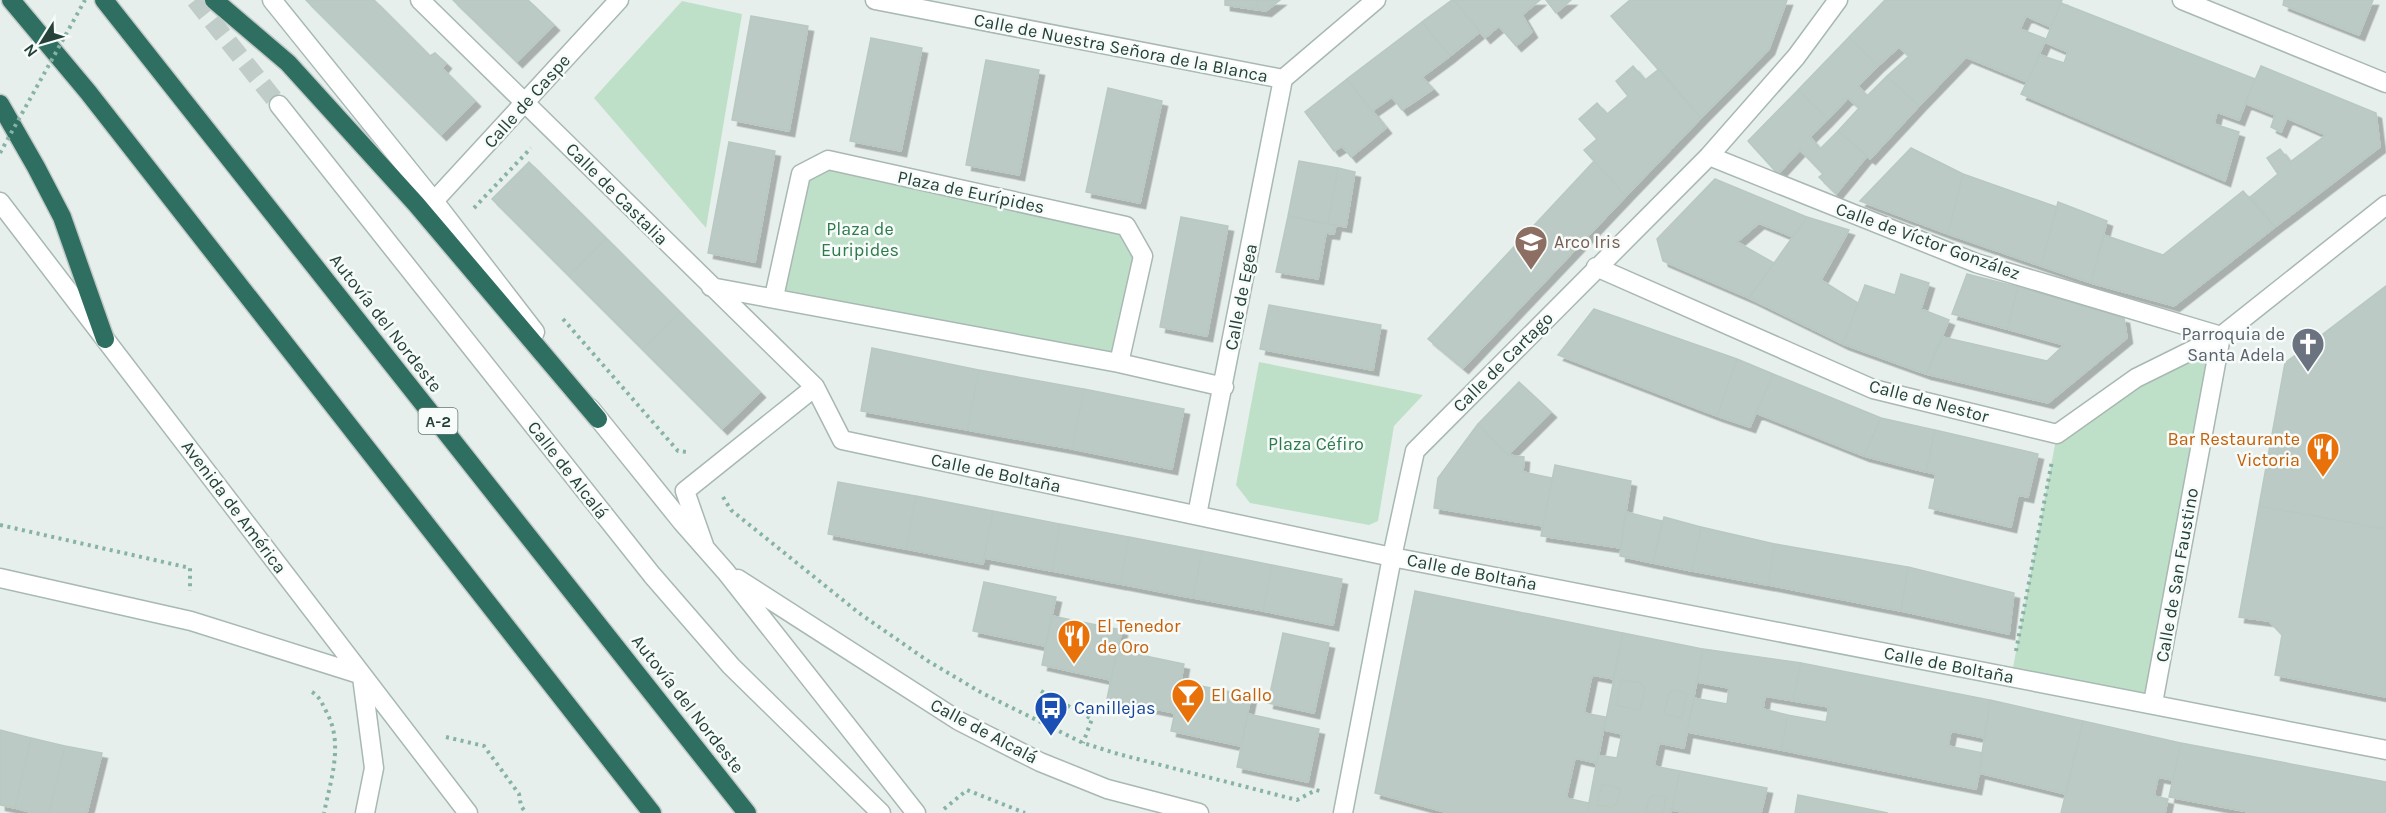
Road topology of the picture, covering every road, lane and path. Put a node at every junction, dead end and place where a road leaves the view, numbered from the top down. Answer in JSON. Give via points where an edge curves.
{"nodes":[{"id":1,"x":11,"y":0,"type":"edge"},
{"id":2,"x":85,"y":0,"type":"edge"},
{"id":3,"x":104,"y":0,"type":"edge"},
{"id":4,"x":214,"y":0,"type":"edge"},
{"id":5,"x":272,"y":0,"type":"edge"},
{"id":6,"x":420,"y":0,"type":"edge"},
{"id":7,"x":619,"y":0,"type":"edge"},
{"id":8,"x":875,"y":0,"type":"edge"},
{"id":9,"x":1377,"y":0,"type":"edge"},
{"id":10,"x":1838,"y":0,"type":"edge"},
{"id":11,"x":2182,"y":0,"type":"edge"},
{"id":12,"x":1283,"y":79,"type":"junction"},
{"id":13,"x":2386,"y":83,"type":"edge"},
{"id":14,"x":0,"y":104,"type":"edge"},
{"id":15,"x":526,"y":104,"type":"junction"},
{"id":16,"x":279,"y":105,"type":"tunnel mouth"},
{"id":17,"x":534,"y":145,"type":"dead end"},
{"id":18,"x":0,"y":153,"type":"edge"},
{"id":19,"x":1709,"y":156,"type":"junction"},
{"id":20,"x":454,"y":181,"type":"junction"},
{"id":21,"x":434,"y":201,"type":"junction"},
{"id":22,"x":0,"y":202,"type":"edge"},
{"id":23,"x":2386,"y":205,"type":"edge"},
{"id":24,"x":474,"y":208,"type":"junction"},
{"id":25,"x":481,"y":217,"type":"dead end"},
{"id":26,"x":1596,"y":267,"type":"junction"},
{"id":27,"x":711,"y":287,"type":"junction"},
{"id":28,"x":774,"y":297,"type":"junction"},
{"id":29,"x":562,"y":318,"type":"dead end"},
{"id":30,"x":2221,"y":336,"type":"junction"},
{"id":31,"x":105,"y":339,"type":"junction"},
{"id":32,"x":1119,"y":363,"type":"junction"},
{"id":33,"x":815,"y":387,"type":"junction"},
{"id":34,"x":1224,"y":387,"type":"junction"},
{"id":35,"x":598,"y":419,"type":"junction"},
{"id":36,"x":2057,"y":434,"type":"junction"},
{"id":37,"x":708,"y":471,"type":"junction"},
{"id":38,"x":1197,"y":515,"type":"junction"},
{"id":39,"x":0,"y":525,"type":"edge"},
{"id":40,"x":705,"y":548,"type":"junction"},
{"id":41,"x":1392,"y":557,"type":"junction"},
{"id":42,"x":190,"y":568,"type":"dead end"},
{"id":43,"x":726,"y":572,"type":"junction"},
{"id":44,"x":0,"y":578,"type":"edge"},
{"id":45,"x":362,"y":675,"type":"junction"},
{"id":46,"x":2011,"y":678,"type":"junction"},
{"id":47,"x":309,"y":689,"type":"dead end"},
{"id":48,"x":1041,"y":692,"type":"dead end"},
{"id":49,"x":2153,"y":703,"type":"junction"},
{"id":50,"x":442,"y":735,"type":"dead end"},
{"id":51,"x":1083,"y":743,"type":"junction"},
{"id":52,"x":2386,"y":750,"type":"edge"},
{"id":53,"x":1344,"y":805,"type":"edge"},
{"id":54,"x":324,"y":813,"type":"edge"},
{"id":55,"x":365,"y":813,"type":"edge"},
{"id":56,"x":468,"y":813,"type":"edge"},
{"id":57,"x":526,"y":813,"type":"edge"},
{"id":58,"x":652,"y":813,"type":"edge"},
{"id":59,"x":747,"y":813,"type":"edge"},
{"id":60,"x":881,"y":813,"type":"edge"},
{"id":61,"x":916,"y":813,"type":"edge"},
{"id":62,"x":938,"y":813,"type":"edge"},
{"id":63,"x":1025,"y":813,"type":"edge"},
{"id":64,"x":1199,"y":813,"type":"edge"}],
"edges":[{"from":1,"to":58,"type":"highway","via":[[88,92]]},
{"from":2,"to":18,"type":"path","bridge":true},
{"from":3,"to":59,"type":"highway","name":"Autovía del Nordeste","number":"A-2"},
{"from":4,"to":35,"type":"highway","via":[[288,63],[416,204]]},
{"from":5,"to":21,"type":"street","name":"Calle de Alcalá"},
{"from":6,"to":15,"type":"street","name":"Calle de Castalia"},
{"from":7,"to":15,"type":"street","name":"Calle de Caspe"},
{"from":8,"to":12,"type":"street","name":"Calle de Nuestra Señora de la Blanca"},
{"from":9,"to":12,"type":"street","name":"Calle de Nuestra Señora de la Blanca"},
{"from":10,"to":19,"type":"street","name":"Calle de Cartago","via":[[1796,57]]},
{"from":11,"to":13,"type":"street"},
{"from":12,"to":34,"type":"street","name":"Calle de Egea"},
{"from":14,"to":31,"type":"highway","via":[[62,217]]},
{"from":15,"to":20,"type":"street","name":"Calle de Caspe"},
{"from":15,"to":27,"type":"street","name":"Calle de Castalia"},
{"from":16,"to":60,"type":"street","name":"Calle de Alcalá","via":[[652,575],[731,666]]},
{"from":17,"to":24,"type":"path"},
{"from":19,"to":26,"type":"street","name":"Calle de Cartago"},
{"from":19,"to":30,"type":"street","name":"Calle de Víctor González","via":[[1976,262]]},
{"from":20,"to":21,"type":"street","name":"Calle de Caspe"},
{"from":20,"to":24,"type":"path"},
{"from":21,"to":35,"type":"street","name":"Calle de Alcalá"},
{"from":22,"to":31,"type":"street","name":"Avenida de América"},
{"from":23,"to":30,"type":"street"},
{"from":24,"to":25,"type":"path"},
{"from":26,"to":36,"type":"street","name":"Calle de Nestor","via":[[1873,388]]},
{"from":26,"to":41,"type":"street","name":"Calle de Cartago","via":[[1415,451]]},
{"from":27,"to":28,"type":"street"},
{"from":27,"to":33,"type":"street","name":"Calle de Castalia"},
{"from":28,"to":32,"type":"street"},
{"from":28,"to":32,"type":"street","name":"Plaza de Eurípides","via":[[801,174],[828,160],[1126,226],[1143,256]]},
{"from":29,"to":37,"type":"path","via":[[678,452],[696,452]]},
{"from":30,"to":36,"type":"street","via":[[2136,378]]},
{"from":30,"to":49,"type":"street","name":"Calle de San Faustino"},
{"from":31,"to":45,"type":"street","name":"Avenida de América"},
{"from":32,"to":34,"type":"street"},
{"from":33,"to":37,"type":"street"},
{"from":33,"to":38,"type":"street","name":"Calle de Boltaña","via":[[842,440]]},
{"from":34,"to":38,"type":"street","name":"Calle de Egea"},
{"from":35,"to":40,"type":"street","name":"Calle de Alcalá"},
{"from":36,"to":46,"type":"path"},
{"from":37,"to":40,"type":"street","via":[[685,491]]},
{"from":37,"to":51,"type":"path","via":[[731,510],[859,613],[982,693]]},
{"from":38,"to":41,"type":"street","name":"Calle de Boltaña"},
{"from":39,"to":42,"type":"path"},
{"from":40,"to":43,"type":"street","name":"Calle de Alcalá"},
{"from":41,"to":46,"type":"street","name":"Calle de Boltaña"},
{"from":41,"to":53,"type":"street","name":"Calle de Cartago"},
{"from":43,"to":61,"type":"street","name":"Calle de Alcalá"},
{"from":43,"to":64,"type":"street","name":"Calle de Alcalá","via":[[959,721],[1040,762],[1107,789]]},
{"from":44,"to":45,"type":"street","via":[[191,621]]},
{"from":45,"to":55,"type":"street","via":[[374,768]]},
{"from":45,"to":56,"type":"street","name":"Avenida de América"},
{"from":46,"to":49,"type":"street","name":"Calle de Boltaña"},
{"from":47,"to":54,"type":"path","via":[[318,696],[336,740]]},
{"from":48,"to":51,"type":"path","via":[[1092,719]]},
{"from":49,"to":52,"type":"street","name":"Calle de Boltaña"},
{"from":50,"to":57,"type":"path","via":[[484,746],[519,794]]},
{"from":51,"to":53,"type":"path","via":[[1297,800],[1316,790]]},
{"from":62,"to":63,"type":"path","via":[[968,790]]}]}
